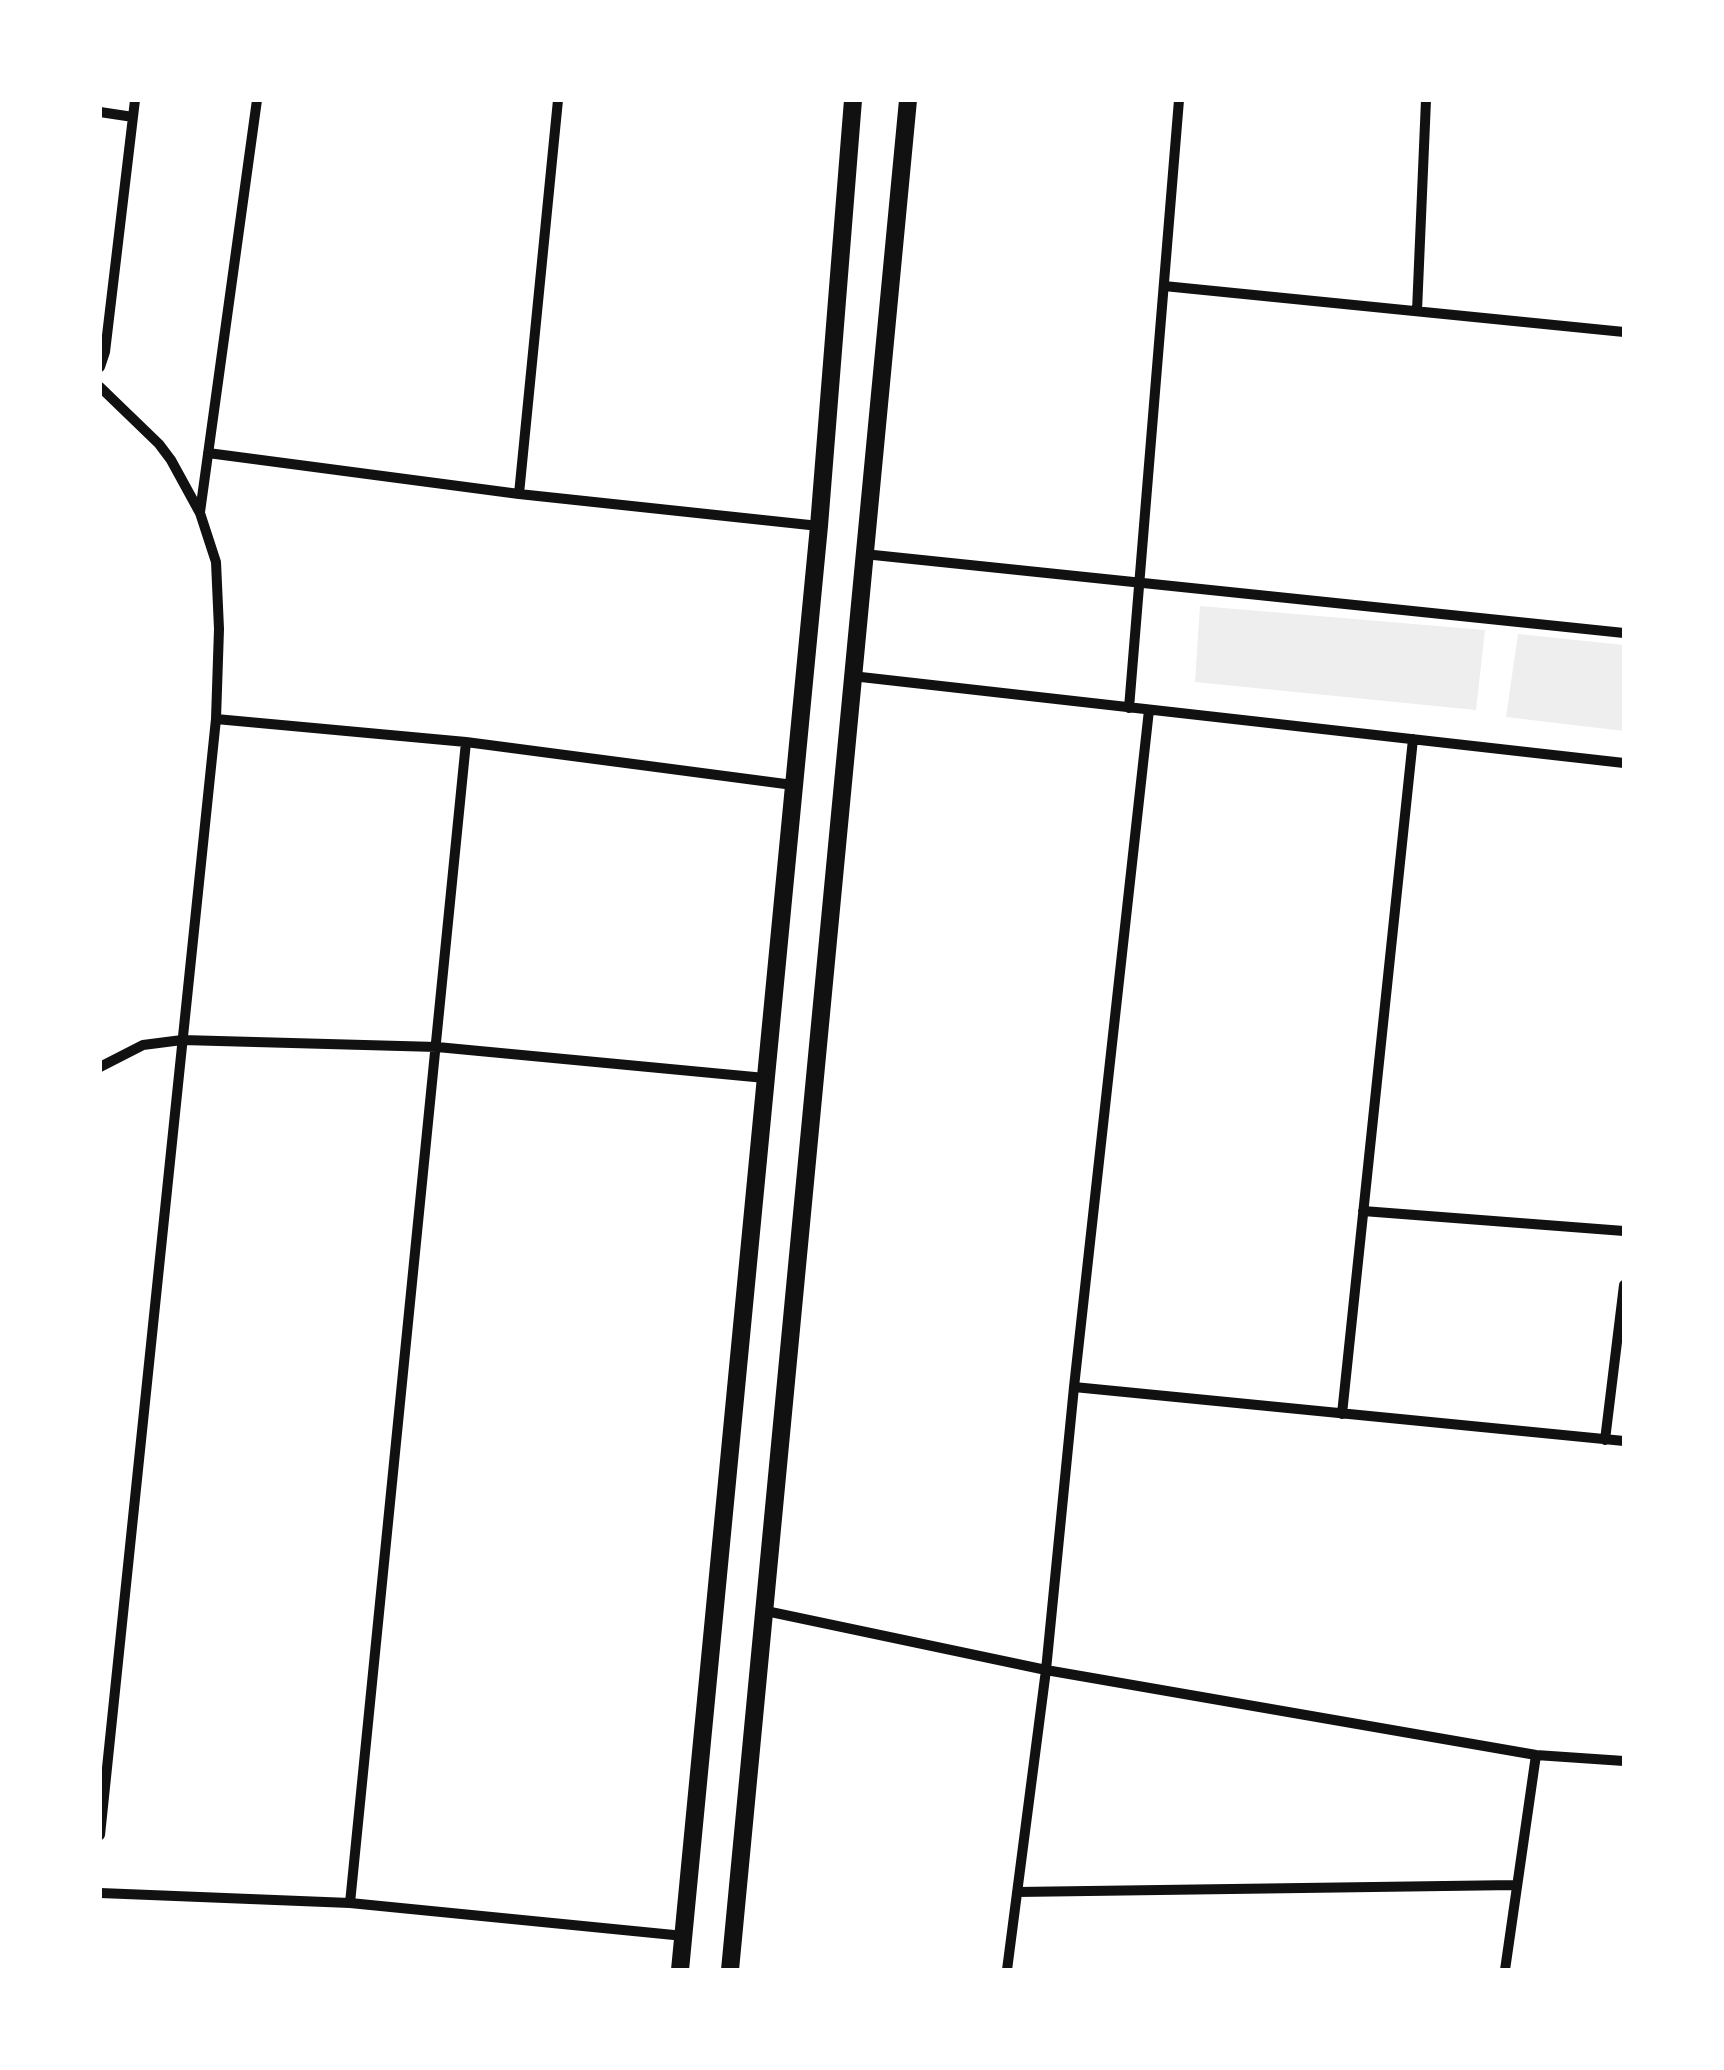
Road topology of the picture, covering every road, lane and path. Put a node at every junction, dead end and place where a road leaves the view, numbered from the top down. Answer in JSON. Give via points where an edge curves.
{"nodes":[{"id":1,"x":134,"y":100,"type":"edge"},
{"id":2,"x":256,"y":100,"type":"edge"},
{"id":3,"x":558,"y":100,"type":"edge"},
{"id":4,"x":853,"y":100,"type":"edge"},
{"id":5,"x":908,"y":100,"type":"edge"},
{"id":6,"x":1178,"y":100,"type":"edge"},
{"id":7,"x":1426,"y":100,"type":"edge"},
{"id":8,"x":100,"y":112,"type":"edge"},
{"id":9,"x":132,"y":117,"type":"junction"},
{"id":10,"x":1164,"y":286,"type":"junction"},
{"id":11,"x":1418,"y":311,"type":"junction"},
{"id":12,"x":1624,"y":332,"type":"edge"},
{"id":13,"x":100,"y":367,"type":"edge"},
{"id":14,"x":100,"y":388,"type":"edge"},
{"id":15,"x":208,"y":453,"type":"junction"},
{"id":16,"x":519,"y":494,"type":"junction"},
{"id":17,"x":200,"y":513,"type":"junction"},
{"id":18,"x":819,"y":526,"type":"junction"},
{"id":19,"x":864,"y":554,"type":"junction"},
{"id":20,"x":1140,"y":584,"type":"junction"},
{"id":21,"x":1624,"y":633,"type":"edge"},
{"id":22,"x":852,"y":676,"type":"junction"},
{"id":23,"x":1130,"y":708,"type":"junction"},
{"id":24,"x":1149,"y":710,"type":"junction"},
{"id":25,"x":216,"y":719,"type":"junction"},
{"id":26,"x":1413,"y":739,"type":"junction"},
{"id":27,"x":466,"y":742,"type":"junction"},
{"id":28,"x":1624,"y":763,"type":"edge"},
{"id":29,"x":793,"y":785,"type":"junction"},
{"id":30,"x":182,"y":1040,"type":"junction"},
{"id":31,"x":437,"y":1047,"type":"junction"},
{"id":32,"x":100,"y":1067,"type":"edge"},
{"id":33,"x":765,"y":1078,"type":"junction"},
{"id":34,"x":1363,"y":1211,"type":"junction"},
{"id":35,"x":1624,"y":1232,"type":"edge"},
{"id":36,"x":1624,"y":1284,"type":"edge"},
{"id":37,"x":1074,"y":1387,"type":"junction"},
{"id":38,"x":1342,"y":1414,"type":"junction"},
{"id":39,"x":1605,"y":1440,"type":"junction"},
{"id":40,"x":1624,"y":1442,"type":"edge"},
{"id":41,"x":766,"y":1611,"type":"junction"},
{"id":42,"x":1046,"y":1670,"type":"junction"},
{"id":43,"x":1536,"y":1755,"type":"junction"},
{"id":44,"x":1624,"y":1761,"type":"edge"},
{"id":45,"x":100,"y":1834,"type":"edge"},
{"id":46,"x":1516,"y":1885,"type":"junction"},
{"id":47,"x":1017,"y":1892,"type":"junction"},
{"id":48,"x":100,"y":1893,"type":"edge"},
{"id":49,"x":350,"y":1903,"type":"junction"},
{"id":50,"x":684,"y":1936,"type":"junction"},
{"id":51,"x":680,"y":1970,"type":"edge"},
{"id":52,"x":730,"y":1970,"type":"edge"},
{"id":53,"x":1007,"y":1970,"type":"edge"},
{"id":54,"x":1505,"y":1970,"type":"edge"}],
"edges":[{"from":1,"to":9,"type":"street"},
{"from":2,"to":15,"type":"street"},
{"from":3,"to":16,"type":"street"},
{"from":4,"to":18,"type":"street"},
{"from":5,"to":19,"type":"street"},
{"from":6,"to":10,"type":"street"},
{"from":7,"to":11,"type":"street"},
{"from":8,"to":9,"type":"street"},
{"from":9,"to":13,"type":"street"},
{"from":10,"to":11,"type":"street"},
{"from":10,"to":20,"type":"street"},
{"from":11,"to":12,"type":"street"},
{"from":14,"to":17,"type":"street","via":[[159,444]]},
{"from":15,"to":16,"type":"street"},
{"from":15,"to":17,"type":"street"},
{"from":16,"to":18,"type":"street"},
{"from":17,"to":25,"type":"street","via":[[216,562]]},
{"from":18,"to":29,"type":"street"},
{"from":19,"to":20,"type":"street"},
{"from":19,"to":22,"type":"street"},
{"from":20,"to":21,"type":"street"},
{"from":20,"to":23,"type":"street"},
{"from":22,"to":23,"type":"street"},
{"from":22,"to":41,"type":"street"},
{"from":23,"to":24,"type":"street"},
{"from":24,"to":26,"type":"street"},
{"from":24,"to":37,"type":"street"},
{"from":25,"to":27,"type":"street"},
{"from":25,"to":30,"type":"street"},
{"from":26,"to":28,"type":"street"},
{"from":26,"to":34,"type":"street"},
{"from":27,"to":29,"type":"street"},
{"from":27,"to":31,"type":"street"},
{"from":29,"to":33,"type":"street"},
{"from":30,"to":31,"type":"street"},
{"from":30,"to":32,"type":"street","via":[[144,1046]]},
{"from":30,"to":45,"type":"street"},
{"from":31,"to":33,"type":"street"},
{"from":31,"to":49,"type":"street"},
{"from":33,"to":50,"type":"street"},
{"from":34,"to":35,"type":"street"},
{"from":34,"to":38,"type":"street"},
{"from":36,"to":39,"type":"street"},
{"from":37,"to":38,"type":"street"},
{"from":37,"to":42,"type":"street"},
{"from":38,"to":39,"type":"street"},
{"from":39,"to":40,"type":"street"},
{"from":41,"to":42,"type":"street"},
{"from":41,"to":52,"type":"street"},
{"from":42,"to":43,"type":"street"},
{"from":42,"to":47,"type":"street"},
{"from":43,"to":44,"type":"street"},
{"from":43,"to":46,"type":"street"},
{"from":46,"to":47,"type":"street"},
{"from":46,"to":54,"type":"street"},
{"from":47,"to":53,"type":"street"},
{"from":48,"to":49,"type":"street"},
{"from":49,"to":50,"type":"street"},
{"from":50,"to":51,"type":"street"}]}
